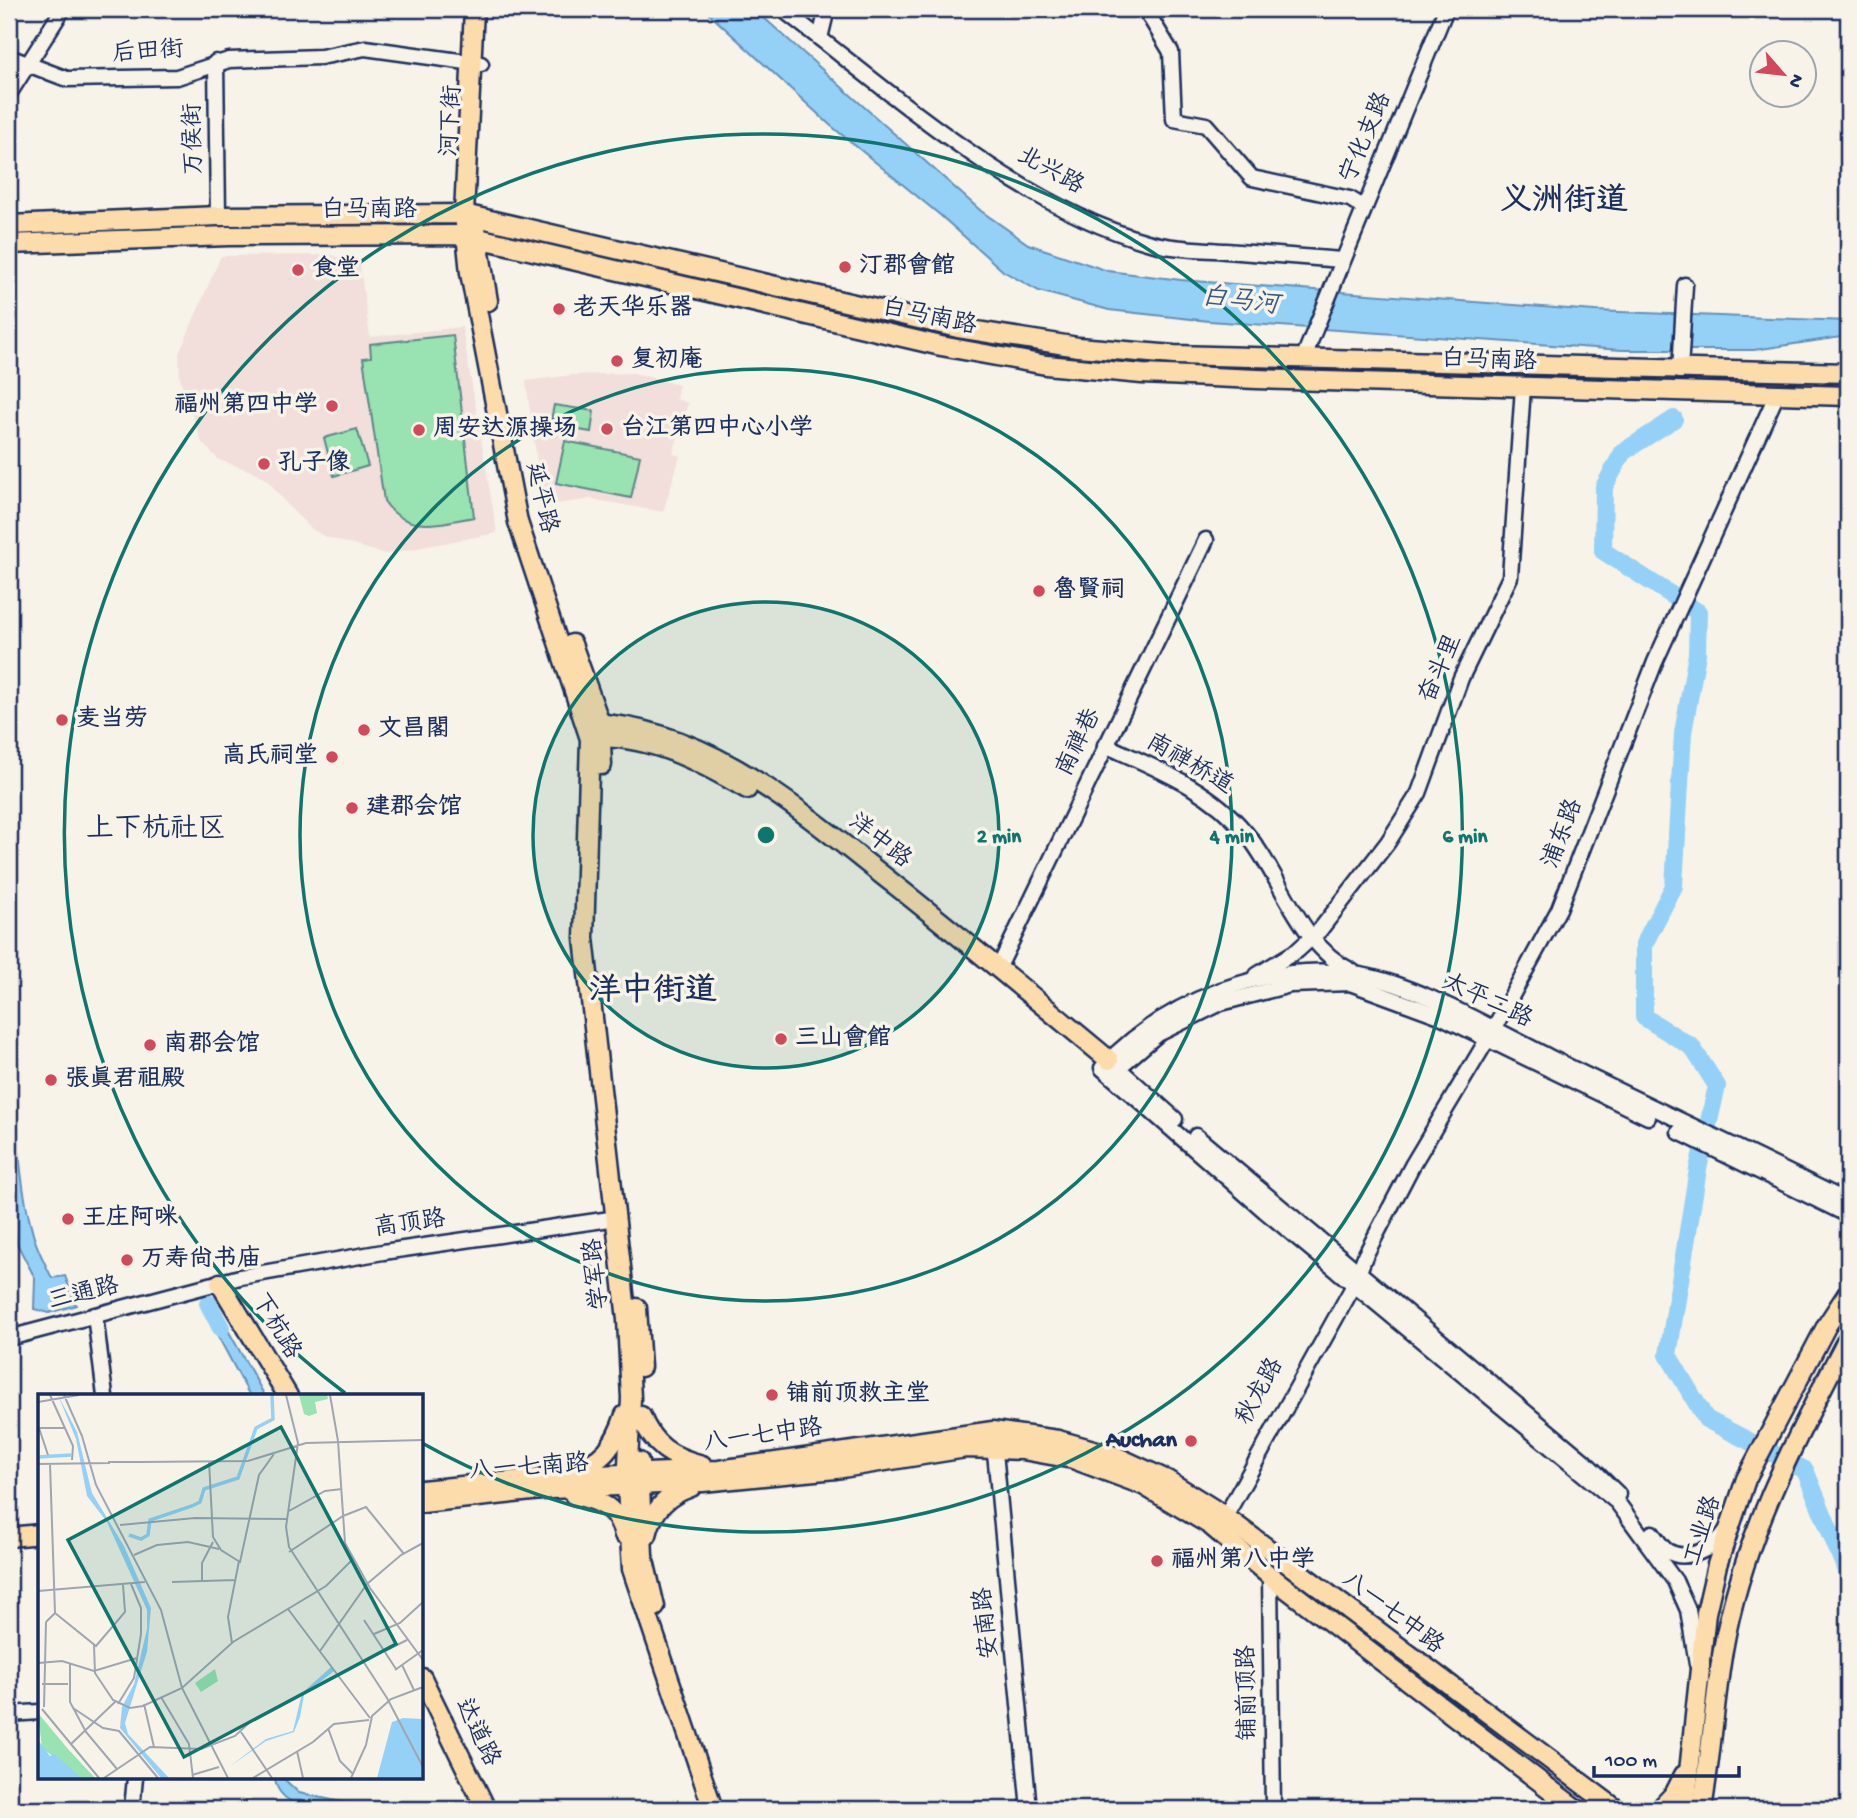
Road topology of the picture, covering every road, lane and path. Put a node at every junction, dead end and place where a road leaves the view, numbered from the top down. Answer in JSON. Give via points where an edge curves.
{"nodes":[{"id":1,"x":63,"y":9,"type":"edge"},
{"id":2,"x":474,"y":9,"type":"edge"},
{"id":3,"x":484,"y":9,"type":"edge"},
{"id":4,"x":782,"y":9,"type":"edge"},
{"id":5,"x":827,"y":9,"type":"edge"},
{"id":6,"x":1145,"y":9,"type":"edge"},
{"id":7,"x":1446,"y":9,"type":"edge"},
{"id":8,"x":820,"y":38,"type":"junction"},
{"id":9,"x":9,"y":57,"type":"edge"},
{"id":10,"x":216,"y":62,"type":"junction"},
{"id":11,"x":476,"y":64,"type":"junction"},
{"id":12,"x":27,"y":65,"type":"junction"},
{"id":13,"x":9,"y":94,"type":"edge"},
{"id":14,"x":1363,"y":206,"type":"junction"},
{"id":15,"x":470,"y":214,"type":"junction"},
{"id":16,"x":218,"y":216,"type":"junction"},
{"id":17,"x":9,"y":225,"type":"edge"},
{"id":18,"x":471,"y":236,"type":"junction"},
{"id":19,"x":9,"y":244,"type":"edge"},
{"id":20,"x":1342,"y":260,"type":"junction"},
{"id":21,"x":1685,"y":285,"type":"dead end"},
{"id":22,"x":1303,"y":359,"type":"junction"},
{"id":23,"x":1680,"y":371,"type":"junction"},
{"id":24,"x":1848,"y":373,"type":"edge"},
{"id":25,"x":1523,"y":387,"type":"junction"},
{"id":26,"x":1848,"y":396,"type":"edge"},
{"id":27,"x":1776,"y":397,"type":"junction"},
{"id":28,"x":1206,"y":540,"type":"dead end"},
{"id":29,"x":595,"y":730,"type":"junction"},
{"id":30,"x":1105,"y":745,"type":"junction"},
{"id":31,"x":1314,"y":938,"type":"junction"},
{"id":32,"x":999,"y":967,"type":"junction"},
{"id":33,"x":1362,"y":975,"type":"junction"},
{"id":34,"x":1244,"y":983,"type":"junction"},
{"id":35,"x":1490,"y":1034,"type":"junction"},
{"id":36,"x":1109,"y":1068,"type":"junction"},
{"id":37,"x":1696,"y":1135,"type":"junction"},
{"id":38,"x":1848,"y":1202,"type":"edge"},
{"id":39,"x":1848,"y":1215,"type":"edge"},
{"id":40,"x":617,"y":1218,"type":"junction"},
{"id":41,"x":1354,"y":1279,"type":"junction"},
{"id":42,"x":216,"y":1285,"type":"junction"},
{"id":43,"x":1848,"y":1293,"type":"edge"},
{"id":44,"x":95,"y":1315,"type":"junction"},
{"id":45,"x":9,"y":1338,"type":"edge"},
{"id":46,"x":1848,"y":1338,"type":"edge"},
{"id":47,"x":105,"y":1394,"type":"edge"},
{"id":48,"x":274,"y":1394,"type":"edge"},
{"id":49,"x":287,"y":1394,"type":"edge"},
{"id":50,"x":631,"y":1398,"type":"junction"},
{"id":51,"x":641,"y":1416,"type":"junction"},
{"id":52,"x":993,"y":1439,"type":"junction"},
{"id":53,"x":719,"y":1470,"type":"junction"},
{"id":54,"x":633,"y":1480,"type":"junction"},
{"id":55,"x":703,"y":1482,"type":"junction"},
{"id":56,"x":550,"y":1483,"type":"junction"},
{"id":57,"x":424,"y":1490,"type":"edge"},
{"id":58,"x":424,"y":1503,"type":"edge"},
{"id":59,"x":1218,"y":1521,"type":"junction"},
{"id":60,"x":38,"y":1522,"type":"edge"},
{"id":61,"x":1731,"y":1524,"type":"junction"},
{"id":62,"x":9,"y":1525,"type":"edge"},
{"id":63,"x":38,"y":1534,"type":"edge"},
{"id":64,"x":9,"y":1537,"type":"edge"},
{"id":65,"x":637,"y":1556,"type":"junction"},
{"id":66,"x":1270,"y":1576,"type":"junction"},
{"id":67,"x":1699,"y":1676,"type":"junction"},
{"id":68,"x":424,"y":1682,"type":"edge"},
{"id":69,"x":424,"y":1705,"type":"edge"},
{"id":70,"x":38,"y":1712,"type":"edge"},
{"id":71,"x":9,"y":1714,"type":"edge"},
{"id":72,"x":1690,"y":1763,"type":"junction"},
{"id":73,"x":1709,"y":1770,"type":"junction"},
{"id":74,"x":135,"y":1780,"type":"edge"},
{"id":75,"x":132,"y":1809,"type":"edge"},
{"id":76,"x":477,"y":1809,"type":"edge"},
{"id":77,"x":486,"y":1809,"type":"edge"},
{"id":78,"x":713,"y":1809,"type":"edge"},
{"id":79,"x":724,"y":1809,"type":"edge"},
{"id":80,"x":1029,"y":1809,"type":"edge"},
{"id":81,"x":1273,"y":1809,"type":"edge"},
{"id":82,"x":1576,"y":1809,"type":"edge"},
{"id":83,"x":1616,"y":1809,"type":"edge"},
{"id":84,"x":1660,"y":1809,"type":"edge"},
{"id":85,"x":1685,"y":1809,"type":"edge"},
{"id":86,"x":1702,"y":1809,"type":"edge"},
{"id":87,"x":1713,"y":1809,"type":"edge"}],
"edges":[{"from":1,"to":12,"type":"street"},
{"from":2,"to":11,"type":"main road","name":"河下街"},
{"from":3,"to":11,"type":"main road","name":"河下街"},
{"from":4,"to":8,"type":"street","name":"北兴路"},
{"from":5,"to":8,"type":"street"},
{"from":6,"to":14,"type":"street","via":[[1171,52],[1174,119],[1206,125],[1252,178],[1350,199]]},
{"from":7,"to":14,"type":"street","name":"宁化支路"},
{"from":8,"to":20,"type":"street","name":"北兴路","via":[[970,153],[1092,220],[1145,242],[1174,247]]},
{"from":9,"to":12,"type":"street","name":"后田街"},
{"from":10,"to":11,"type":"street","name":"后田街","via":[[321,57],[373,48]]},
{"from":10,"to":12,"type":"street","name":"后田街","via":[[177,77],[77,79]]},
{"from":10,"to":16,"type":"street","name":"万侯街"},
{"from":11,"to":15,"type":"main road","name":"河下街"},
{"from":12,"to":13,"type":"street"},
{"from":14,"to":20,"type":"street","name":"宁化支路"},
{"from":15,"to":16,"type":"main road"},
{"from":15,"to":18,"type":"main road","name":"河下街"},
{"from":15,"to":22,"type":"main road","via":[[998,336],[1140,353]]},
{"from":16,"to":17,"type":"main road"},
{"from":18,"to":19,"type":"main road","name":"白马南路","via":[[241,236]]},
{"from":18,"to":25,"type":"main road","name":"白马南路","via":[[933,344],[1046,365],[1142,374]]},
{"from":18,"to":29,"type":"main road","name":"延平路","via":[[516,513]]},
{"from":20,"to":22,"type":"street","name":"宁化支路"},
{"from":21,"to":23,"type":"street"},
{"from":22,"to":23,"type":"main road"},
{"from":23,"to":24,"type":"main road"},
{"from":25,"to":27,"type":"main road","name":"白马南路"},
{"from":25,"to":31,"type":"street","name":"奋斗里","via":[[1509,582],[1461,678],[1413,804]]},
{"from":26,"to":27,"type":"main road","name":"白马南路"},
{"from":27,"to":35,"type":"street","name":"浦东路","via":[[1649,676],[1559,909]]},
{"from":28,"to":30,"type":"street","name":"南禅巷"},
{"from":29,"to":32,"type":"main road","name":"洋中路","via":[[651,733],[685,744],[758,782]]},
{"from":29,"to":36,"type":"main road","name":"洋中路","via":[[674,753],[766,800]]},
{"from":29,"to":40,"type":"main road","name":"学军路","via":[[584,938]]},
{"from":29,"to":51,"type":"main road","name":"学军路","via":[[595,938],[640,1335]]},
{"from":30,"to":31,"type":"street","name":"南禅桥道","via":[[1184,782],[1226,811],[1253,842]]},
{"from":30,"to":32,"type":"street","name":"南禅巷"},
{"from":31,"to":33,"type":"street","name":"南禅桥道","via":[[1341,965]]},
{"from":31,"to":34,"type":"street","name":"奋斗里"},
{"from":32,"to":36,"type":"main road","name":"洋中路"},
{"from":33,"to":34,"type":"street","name":"太平二路","via":[[1299,972]]},
{"from":33,"to":35,"type":"street","name":"太平二路","via":[[1401,986]]},
{"from":34,"to":36,"type":"street","name":"太平二路","via":[[1156,1023]]},
{"from":35,"to":36,"type":"street","name":"太平二路","via":[[1350,983],[1306,984],[1255,992],[1208,1009],[1158,1034]]},
{"from":35,"to":37,"type":"street","name":"太平二路"},
{"from":35,"to":41,"type":"street","name":"浦东路","via":[[1434,1126]]},
{"from":36,"to":41,"type":"street"},
{"from":37,"to":38,"type":"street","name":"太平二路","via":[[1735,1145]]},
{"from":37,"to":39,"type":"street","name":"太平二路"},
{"from":40,"to":42,"type":"street","name":"高顶路","via":[[383,1252]]},
{"from":40,"to":50,"type":"main road","name":"学军路"},
{"from":41,"to":59,"type":"street","name":"秋龙路"},
{"from":41,"to":61,"type":"street","via":[[1611,1485],[1667,1551],[1690,1555],[1707,1548],[1720,1541]]},
{"from":41,"to":67,"type":"street","via":[[1617,1502],[1675,1581],[1688,1610]]},
{"from":42,"to":44,"type":"street","name":"三通路"},
{"from":42,"to":48,"type":"main road","name":"下杭路"},
{"from":42,"to":49,"type":"main road","name":"下杭路"},
{"from":43,"to":61,"type":"main road","name":"工业路","via":[[1764,1443]]},
{"from":44,"to":45,"type":"street","name":"三通路"},
{"from":44,"to":47,"type":"street"},
{"from":46,"to":73,"type":"main road","name":"工业路","via":[[1779,1475],[1738,1590],[1723,1648]]},
{"from":50,"to":54,"type":"main road","name":"学军路"},
{"from":50,"to":56,"type":"main road","via":[[606,1454]]},
{"from":51,"to":53,"type":"main road","via":[[660,1448]]},
{"from":51,"to":54,"type":"main road","name":"学军路"},
{"from":52,"to":53,"type":"main road","name":"八一七中路","via":[[965,1433]]},
{"from":52,"to":55,"type":"main road","name":"八一七中路","via":[[966,1448],[836,1469]]},
{"from":52,"to":59,"type":"main road","name":"八一七中路","via":[[1048,1438],[1115,1456],[1167,1480]]},
{"from":52,"to":80,"type":"street","name":"安南路"},
{"from":53,"to":54,"type":"main road","name":"八一七中路"},
{"from":54,"to":55,"type":"main road","name":"八一七中路"},
{"from":54,"to":56,"type":"main road","name":"八一七南路"},
{"from":54,"to":65,"type":"main road","name":"学军路"},
{"from":55,"to":65,"type":"main road","via":[[671,1496],[655,1511]]},
{"from":56,"to":57,"type":"main road","name":"八一七南路"},
{"from":56,"to":58,"type":"main road","name":"八一七南路"},
{"from":56,"to":65,"type":"main road","via":[[612,1509]]},
{"from":59,"to":66,"type":"main road","name":"八一七中路"},
{"from":59,"to":83,"type":"main road","name":"八一七中路"},
{"from":60,"to":62,"type":"main road"},
{"from":61,"to":67,"type":"main road","name":"工业路","via":[[1706,1613]]},
{"from":63,"to":64,"type":"main road"},
{"from":65,"to":78,"type":"main road","name":"学军路","via":[[635,1583]]},
{"from":65,"to":79,"type":"main road","name":"学军路"},
{"from":66,"to":81,"type":"street","name":"铺前顶路"},
{"from":66,"to":82,"type":"main road","name":"八一七中路"},
{"from":67,"to":72,"type":"main road","name":"工业路"},
{"from":68,"to":77,"type":"main road","name":"达道路"},
{"from":69,"to":76,"type":"main road"},
{"from":70,"to":71,"type":"street"},
{"from":72,"to":84,"type":"main road","via":[[1675,1794]]},
{"from":72,"to":85,"type":"main road","name":"工业路"},
{"from":73,"to":86,"type":"main road","name":"工业路"},
{"from":73,"to":87,"type":"main road"},
{"from":74,"to":75,"type":"street"}]}
